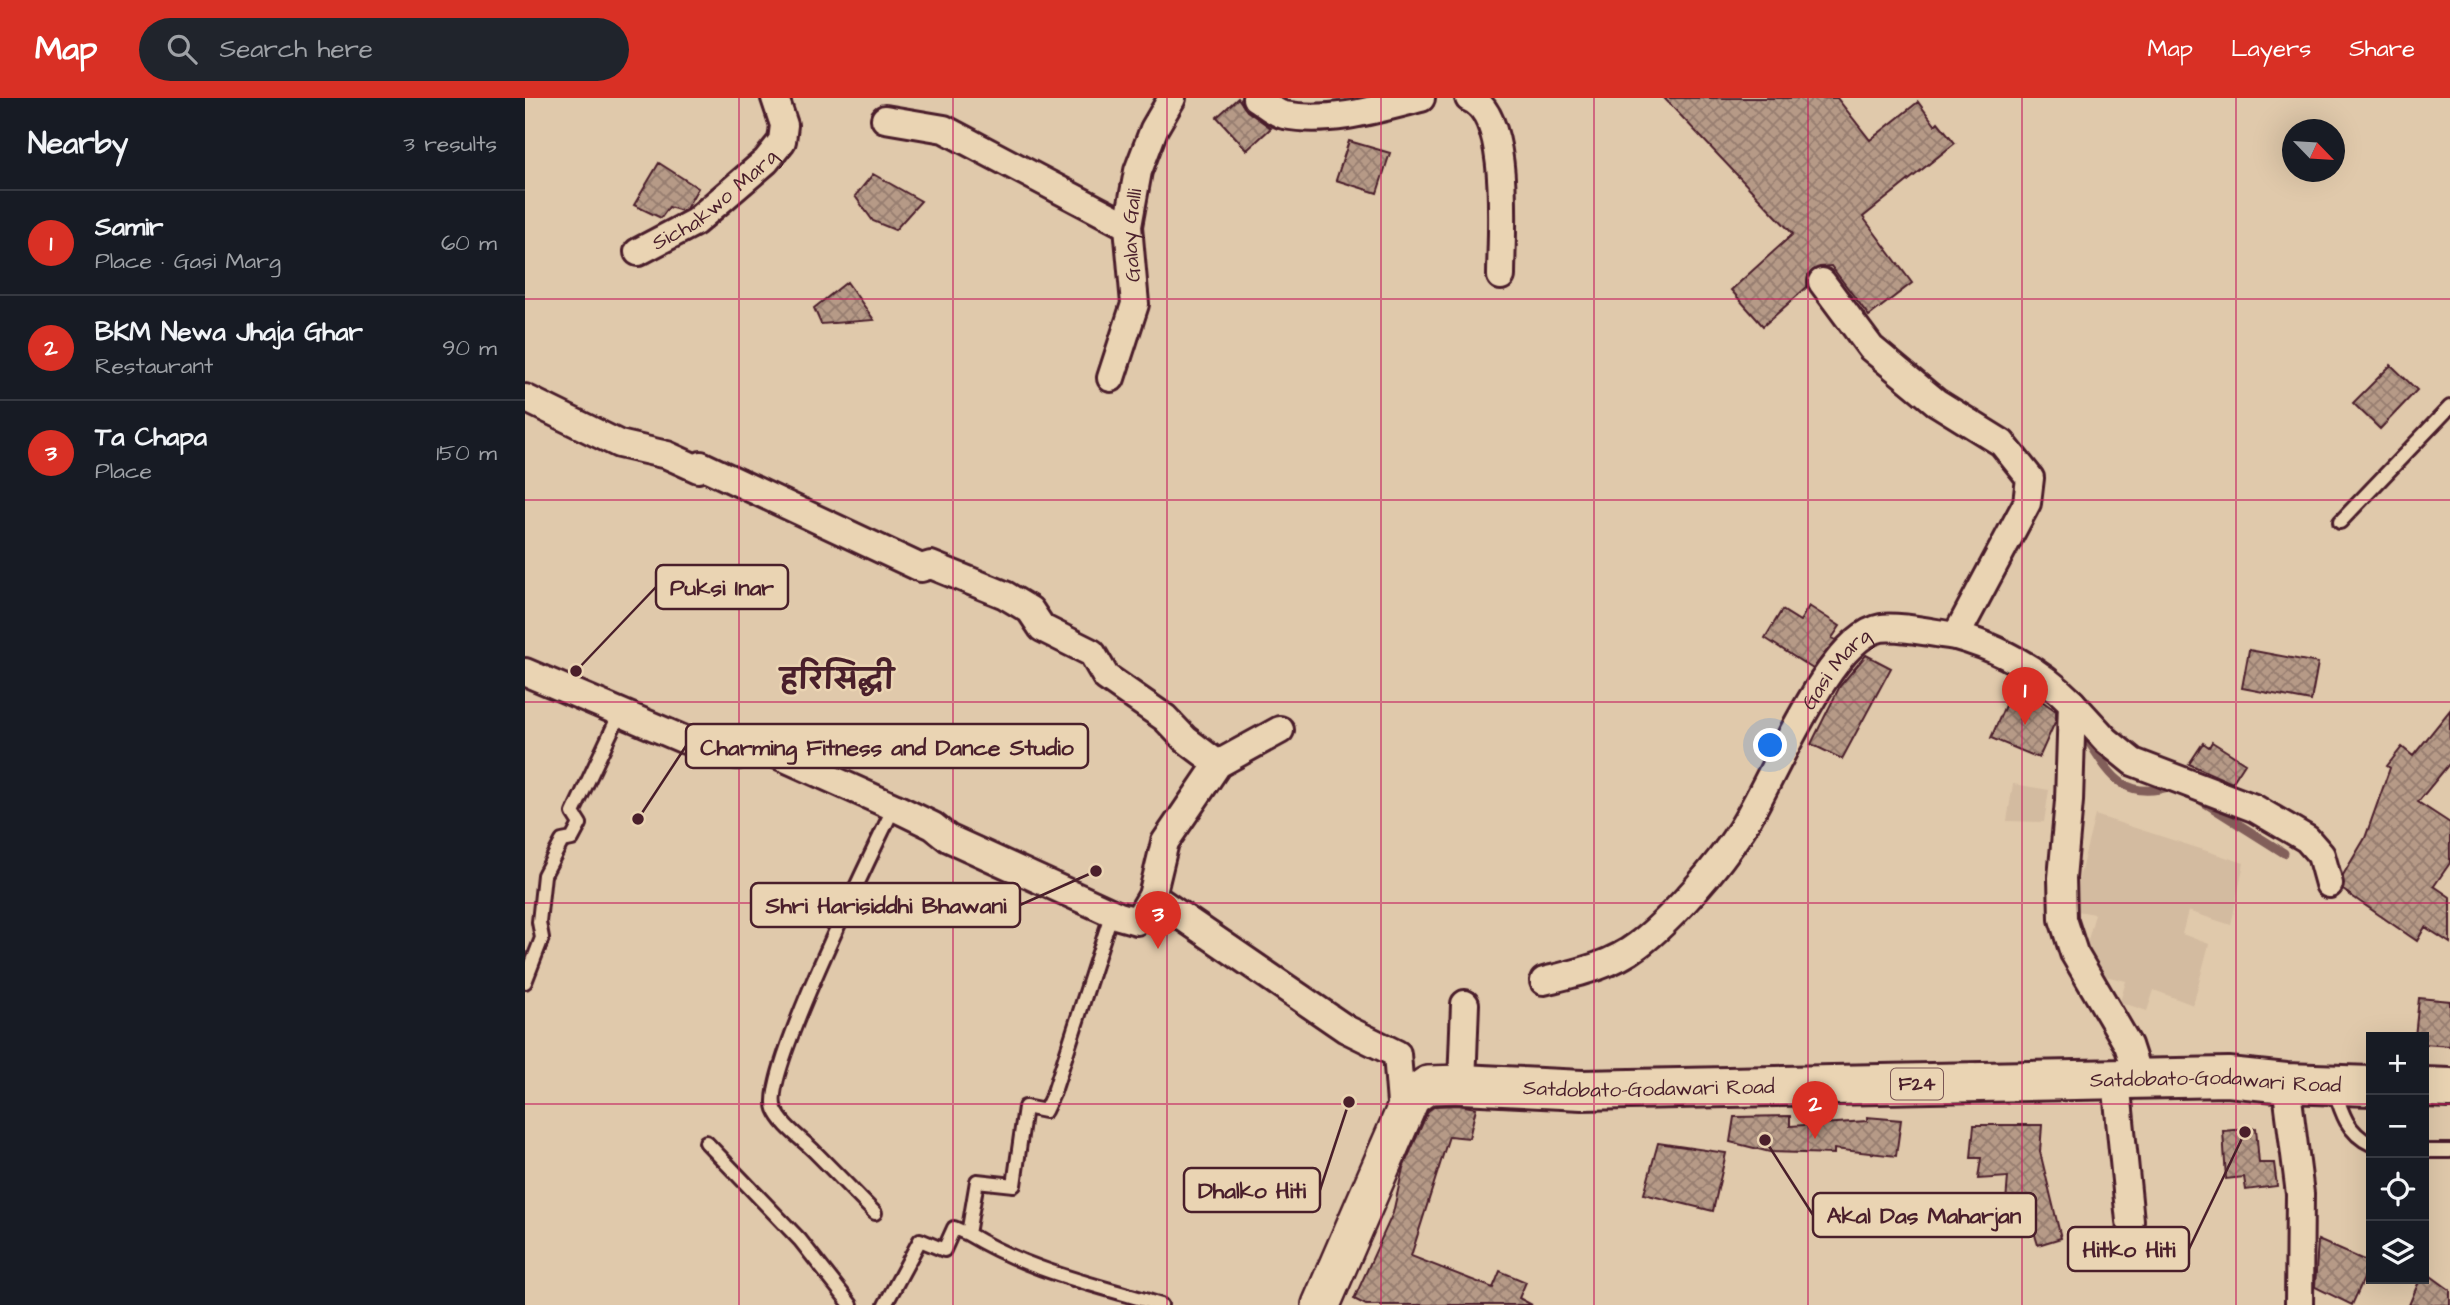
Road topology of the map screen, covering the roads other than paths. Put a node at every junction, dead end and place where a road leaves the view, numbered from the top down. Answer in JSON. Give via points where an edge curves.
{"nodes":[{"id":1,"x":775,"y":98,"type":"edge"},
{"id":2,"x":1172,"y":98,"type":"edge"},
{"id":3,"x":1256,"y":98,"type":"edge"},
{"id":4,"x":1421,"y":98,"type":"edge"},
{"id":5,"x":1469,"y":98,"type":"edge"},
{"id":6,"x":885,"y":119,"type":"dead end"},
{"id":7,"x":1128,"y":226,"type":"junction"},
{"id":8,"x":638,"y":252,"type":"dead end"},
{"id":9,"x":1501,"y":276,"type":"dead end"},
{"id":10,"x":1822,"y":282,"type":"dead end"},
{"id":11,"x":1111,"y":378,"type":"dead end"},
{"id":12,"x":525,"y":398,"type":"edge"},
{"id":13,"x":2450,"y":407,"type":"edge"},
{"id":14,"x":2340,"y":522,"type":"dead end"},
{"id":15,"x":1956,"y":636,"type":"junction"},
{"id":16,"x":525,"y":672,"type":"edge"},
{"id":17,"x":2072,"y":703,"type":"junction"},
{"id":18,"x":620,"y":713,"type":"junction"},
{"id":19,"x":1280,"y":730,"type":"dead end"},
{"id":20,"x":1218,"y":764,"type":"junction"},
{"id":21,"x":894,"y":807,"type":"junction"},
{"id":22,"x":2329,"y":884,"type":"dead end"},
{"id":23,"x":1151,"y":896,"type":"junction"},
{"id":24,"x":1112,"y":912,"type":"junction"},
{"id":25,"x":1544,"y":981,"type":"dead end"},
{"id":26,"x":525,"y":982,"type":"edge"},
{"id":27,"x":1465,"y":1004,"type":"dead end"},
{"id":28,"x":2127,"y":1080,"type":"junction"},
{"id":29,"x":2287,"y":1083,"type":"junction"},
{"id":30,"x":1462,"y":1084,"type":"junction"},
{"id":31,"x":2332,"y":1084,"type":"junction"},
{"id":32,"x":2366,"y":1086,"type":"edge"},
{"id":33,"x":2429,"y":1087,"type":"edge"},
{"id":34,"x":2450,"y":1088,"type":"edge"},
{"id":35,"x":1402,"y":1116,"type":"junction"},
{"id":36,"x":706,"y":1142,"type":"dead end"},
{"id":37,"x":2366,"y":1142,"type":"edge"},
{"id":38,"x":2429,"y":1151,"type":"edge"},
{"id":39,"x":2450,"y":1151,"type":"edge"},
{"id":40,"x":875,"y":1213,"type":"dead end"},
{"id":41,"x":2130,"y":1221,"type":"dead end"},
{"id":42,"x":968,"y":1234,"type":"junction"},
{"id":43,"x":1325,"y":1304,"type":"edge"},
{"id":44,"x":851,"y":1305,"type":"edge"},
{"id":45,"x":885,"y":1305,"type":"edge"},
{"id":46,"x":1161,"y":1305,"type":"edge"},
{"id":47,"x":2299,"y":1305,"type":"edge"}],
"edges":[{"from":1,"to":8,"type":"street","name":"Sichakwo Marg","via":[[783,125],[782,141],[766,161],[695,222]]},
{"from":2,"to":7,"type":"street","name":"Galay Galli","via":[[1138,171]]},
{"from":3,"to":4,"type":"street","via":[[1282,115],[1320,117]]},
{"from":5,"to":9,"type":"street","via":[[1488,113],[1497,146]]},
{"from":6,"to":7,"type":"street","via":[[944,129]]},
{"from":7,"to":11,"type":"street","name":"Galay Galli","via":[[1135,304]]},
{"from":10,"to":15,"type":"street","via":[[1871,348],[1936,402],[2002,443],[2030,478],[2027,503]]},
{"from":12,"to":20,"type":"street","via":[[619,444],[667,456],[698,470],[701,465],[921,568],[931,565],[1005,595],[1030,610],[1042,628],[1092,653],[1106,677]]},
{"from":13,"to":14,"type":"lane"},
{"from":15,"to":17,"type":"street","name":"Gasi Marg","via":[[2027,667]]},
{"from":15,"to":25,"type":"street","name":"Gasi Marg","via":[[1881,628],[1853,642],[1830,669],[1741,831],[1679,905],[1637,946],[1597,967]]},
{"from":16,"to":18,"type":"street"},
{"from":17,"to":22,"type":"street","name":"Gasi Marg","via":[[2133,762],[2254,808],[2307,839],[2321,855]]},
{"from":17,"to":28,"type":"street","via":[[2063,919],[2074,953],[2128,1045]]},
{"from":18,"to":21,"type":"street","via":[[737,755],[751,743]]},
{"from":18,"to":26,"type":"lane","via":[[573,813],[580,824],[572,839],[562,841],[544,875],[538,922],[542,939]]},
{"from":19,"to":20,"type":"street"},
{"from":20,"to":23,"type":"street","via":[[1165,842]]},
{"from":21,"to":24,"type":"street","via":[[949,838]]},
{"from":21,"to":40,"type":"lane","via":[[843,915],[773,1093],[775,1109],[796,1136]]},
{"from":23,"to":24,"type":"street","via":[[1137,921]]},
{"from":23,"to":35,"type":"street","via":[[1346,1029],[1397,1054]]},
{"from":24,"to":42,"type":"lane","via":[[1054,1092],[1045,1111],[1025,1107],[1014,1185],[977,1181]]},
{"from":27,"to":30,"type":"street"},
{"from":28,"to":29,"type":"main road","name":"Satdobato-Godawari Road","number":"F24","via":[[2228,1077]]},
{"from":28,"to":30,"type":"main road","name":"Satdobato-Godawari Road","number":"F24","via":[[1582,1090]]},
{"from":28,"to":41,"type":"street"},
{"from":29,"to":31,"type":"main road","name":"Satdobato-Godawari Road","number":"F24"},
{"from":29,"to":47,"type":"street","via":[[2300,1194]]},
{"from":30,"to":35,"type":"street","name":"Satdobato-Godawari Road","number":"F24","via":[[1428,1085],[1411,1097]]},
{"from":31,"to":32,"type":"main road","name":"Satdobato-Godawari Road","number":"F24"},
{"from":31,"to":37,"type":"lane","via":[[2344,1119]]},
{"from":33,"to":34,"type":"main road"},
{"from":35,"to":43,"type":"street","name":"Satdobato-Godawari Road","number":"F24"},
{"from":36,"to":44,"type":"lane","via":[[800,1240]]},
{"from":38,"to":39,"type":"lane"},
{"from":42,"to":45,"type":"lane","via":[[954,1228],[944,1250],[920,1240]]},
{"from":42,"to":46,"type":"lane","via":[[1050,1274]]}]}
